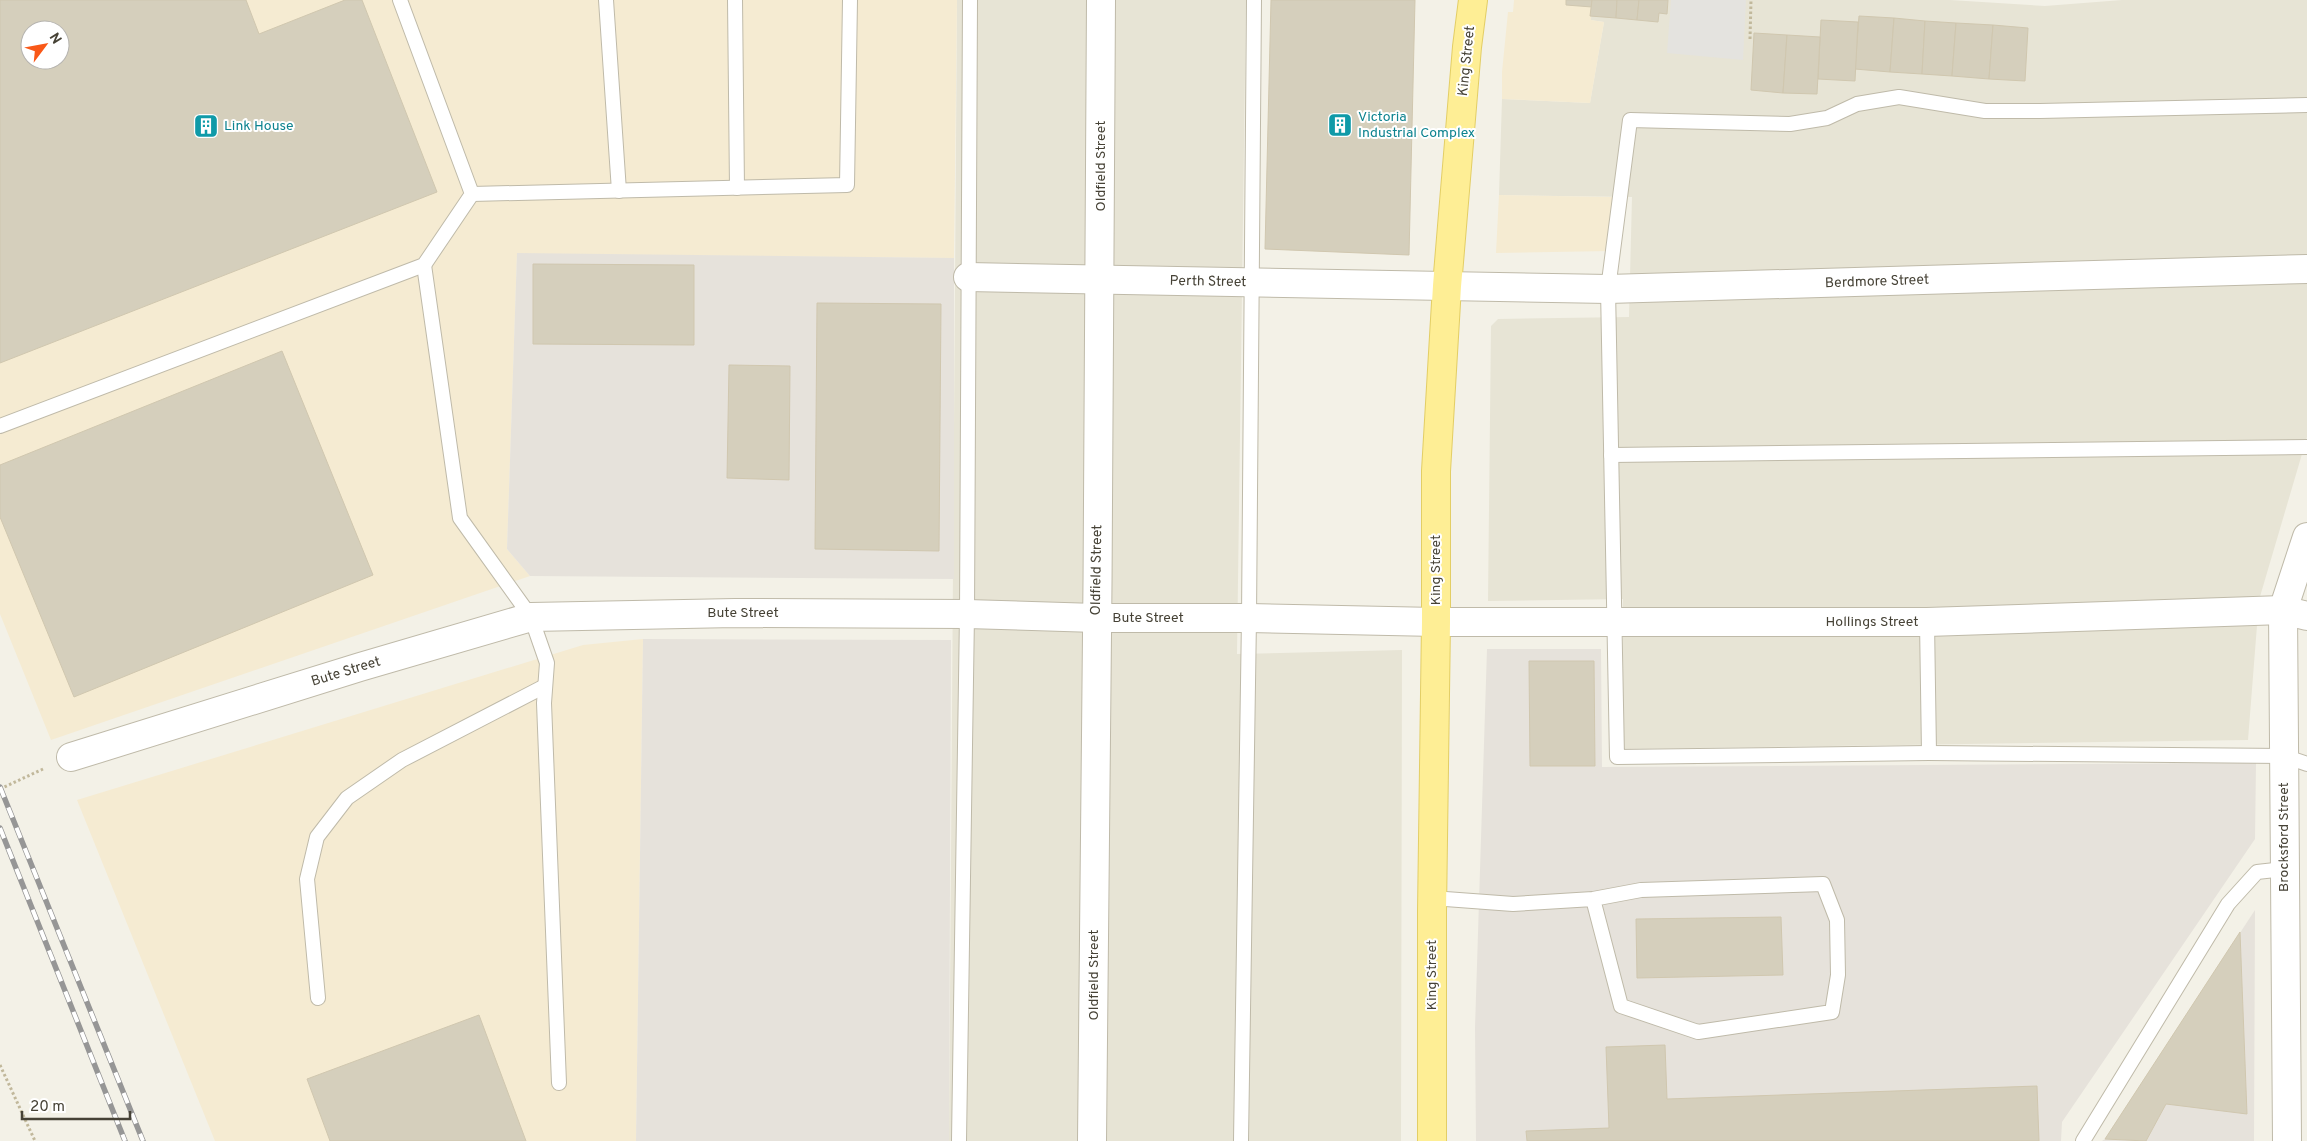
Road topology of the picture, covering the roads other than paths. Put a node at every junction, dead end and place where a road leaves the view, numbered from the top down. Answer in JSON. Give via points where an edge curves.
{"nodes":[{"id":1,"x":400,"y":0,"type":"edge"},
{"id":2,"x":606,"y":0,"type":"edge"},
{"id":3,"x":735,"y":0,"type":"edge"},
{"id":4,"x":850,"y":0,"type":"edge"},
{"id":5,"x":970,"y":0,"type":"edge"},
{"id":6,"x":1101,"y":0,"type":"edge"},
{"id":7,"x":1254,"y":0,"type":"edge"},
{"id":8,"x":1473,"y":0,"type":"edge"},
{"id":9,"x":2307,"y":105,"type":"edge"},
{"id":10,"x":737,"y":188,"type":"junction"},
{"id":11,"x":619,"y":191,"type":"junction"},
{"id":12,"x":472,"y":194,"type":"junction"},
{"id":13,"x":424,"y":265,"type":"junction"},
{"id":14,"x":2307,"y":270,"type":"edge"},
{"id":15,"x":968,"y":277,"type":"junction"},
{"id":16,"x":1102,"y":280,"type":"junction"},
{"id":17,"x":1252,"y":283,"type":"junction"},
{"id":18,"x":1447,"y":286,"type":"junction"},
{"id":19,"x":1608,"y":289,"type":"junction"},
{"id":20,"x":0,"y":426,"type":"edge"},
{"id":21,"x":2307,"y":447,"type":"edge"},
{"id":22,"x":1611,"y":455,"type":"junction"},
{"id":23,"x":2307,"y":537,"type":"edge"},
{"id":24,"x":2295,"y":613,"type":"edge"},
{"id":25,"x":967,"y":614,"type":"junction"},
{"id":26,"x":531,"y":617,"type":"junction"},
{"id":27,"x":1096,"y":618,"type":"junction"},
{"id":28,"x":1250,"y":618,"type":"junction"},
{"id":29,"x":1436,"y":622,"type":"junction"},
{"id":30,"x":1613,"y":622,"type":"junction"},
{"id":31,"x":1927,"y":622,"type":"junction"},
{"id":32,"x":545,"y":686,"type":"junction"},
{"id":33,"x":1929,"y":753,"type":"junction"},
{"id":34,"x":71,"y":757,"type":"road end"},
{"id":35,"x":2295,"y":760,"type":"edge"},
{"id":36,"x":2284,"y":869,"type":"junction"},
{"id":37,"x":1432,"y":898,"type":"junction"},
{"id":38,"x":1593,"y":899,"type":"junction"},
{"id":39,"x":318,"y":998,"type":"dead end"},
{"id":40,"x":559,"y":1083,"type":"dead end"},
{"id":41,"x":959,"y":1141,"type":"edge"},
{"id":42,"x":1092,"y":1141,"type":"edge"},
{"id":43,"x":1241,"y":1141,"type":"edge"},
{"id":44,"x":1432,"y":1141,"type":"edge"},
{"id":45,"x":2083,"y":1141,"type":"edge"},
{"id":46,"x":2287,"y":1141,"type":"edge"}],
"edges":[{"from":1,"to":12,"type":"lane"},
{"from":2,"to":11,"type":"lane"},
{"from":3,"to":10,"type":"lane"},
{"from":4,"to":10,"type":"lane","via":[[847,185]]},
{"from":5,"to":15,"type":"lane"},
{"from":6,"to":16,"type":"street","name":"Oldfield Street"},
{"from":7,"to":17,"type":"lane"},
{"from":8,"to":18,"type":"main road","name":"King Street"},
{"from":9,"to":19,"type":"lane","via":[[1985,110],[1899,97],[1856,104],[1827,118],[1790,124],[1630,120]]},
{"from":10,"to":11,"type":"lane"},
{"from":11,"to":12,"type":"lane"},
{"from":12,"to":13,"type":"lane"},
{"from":13,"to":20,"type":"lane"},
{"from":13,"to":26,"type":"lane","via":[[460,518]]},
{"from":14,"to":19,"type":"street","name":"Berdmore Street"},
{"from":15,"to":16,"type":"street","name":"Perth Street"},
{"from":15,"to":25,"type":"lane"},
{"from":16,"to":17,"type":"street","name":"Perth Street"},
{"from":16,"to":27,"type":"street","name":"Oldfield Street"},
{"from":17,"to":18,"type":"street","name":"Perth Street"},
{"from":17,"to":28,"type":"lane"},
{"from":18,"to":19,"type":"street","name":"Berdmore Street"},
{"from":18,"to":29,"type":"main road","name":"King Street","via":[[1436,471]]},
{"from":19,"to":22,"type":"lane"},
{"from":21,"to":22,"type":"lane"},
{"from":22,"to":30,"type":"lane"},
{"from":23,"to":24,"type":"street","name":"Brocksford Street"},
{"from":24,"to":31,"type":"street","name":"Hollings Street"},
{"from":24,"to":35,"type":"street","name":"Brocksford Street"},
{"from":25,"to":26,"type":"street","name":"Bute Street","via":[[735,613]]},
{"from":25,"to":27,"type":"street","name":"Bute Street"},
{"from":25,"to":41,"type":"lane"},
{"from":26,"to":32,"type":"lane","via":[[547,663]]},
{"from":26,"to":34,"type":"street","name":"Bute Street"},
{"from":27,"to":28,"type":"street","name":"Bute Street"},
{"from":27,"to":42,"type":"street","name":"Oldfield Street"},
{"from":28,"to":29,"type":"street","name":"Bute Street"},
{"from":28,"to":43,"type":"lane"},
{"from":29,"to":30,"type":"street","name":"Hollings Street"},
{"from":29,"to":37,"type":"main road","name":"King Street"},
{"from":30,"to":31,"type":"street","name":"Hollings Street"},
{"from":30,"to":33,"type":"lane","via":[[1616,757]]},
{"from":31,"to":33,"type":"lane"},
{"from":32,"to":39,"type":"lane","via":[[402,760],[347,798],[317,838],[307,879]]},
{"from":32,"to":40,"type":"lane"},
{"from":33,"to":35,"type":"lane"},
{"from":35,"to":36,"type":"street","name":"Brocksford Street"},
{"from":36,"to":45,"type":"lane","via":[[2258,872],[2228,904]]},
{"from":36,"to":46,"type":"street","name":"Brocksford Street"},
{"from":37,"to":38,"type":"lane","via":[[1513,904]]},
{"from":37,"to":44,"type":"main road","name":"King Street"},
{"from":38,"to":38,"type":"lane","via":[[1641,890],[1823,884],[1837,920],[1838,975],[1832,1012],[1698,1032],[1621,1006]]}]}
